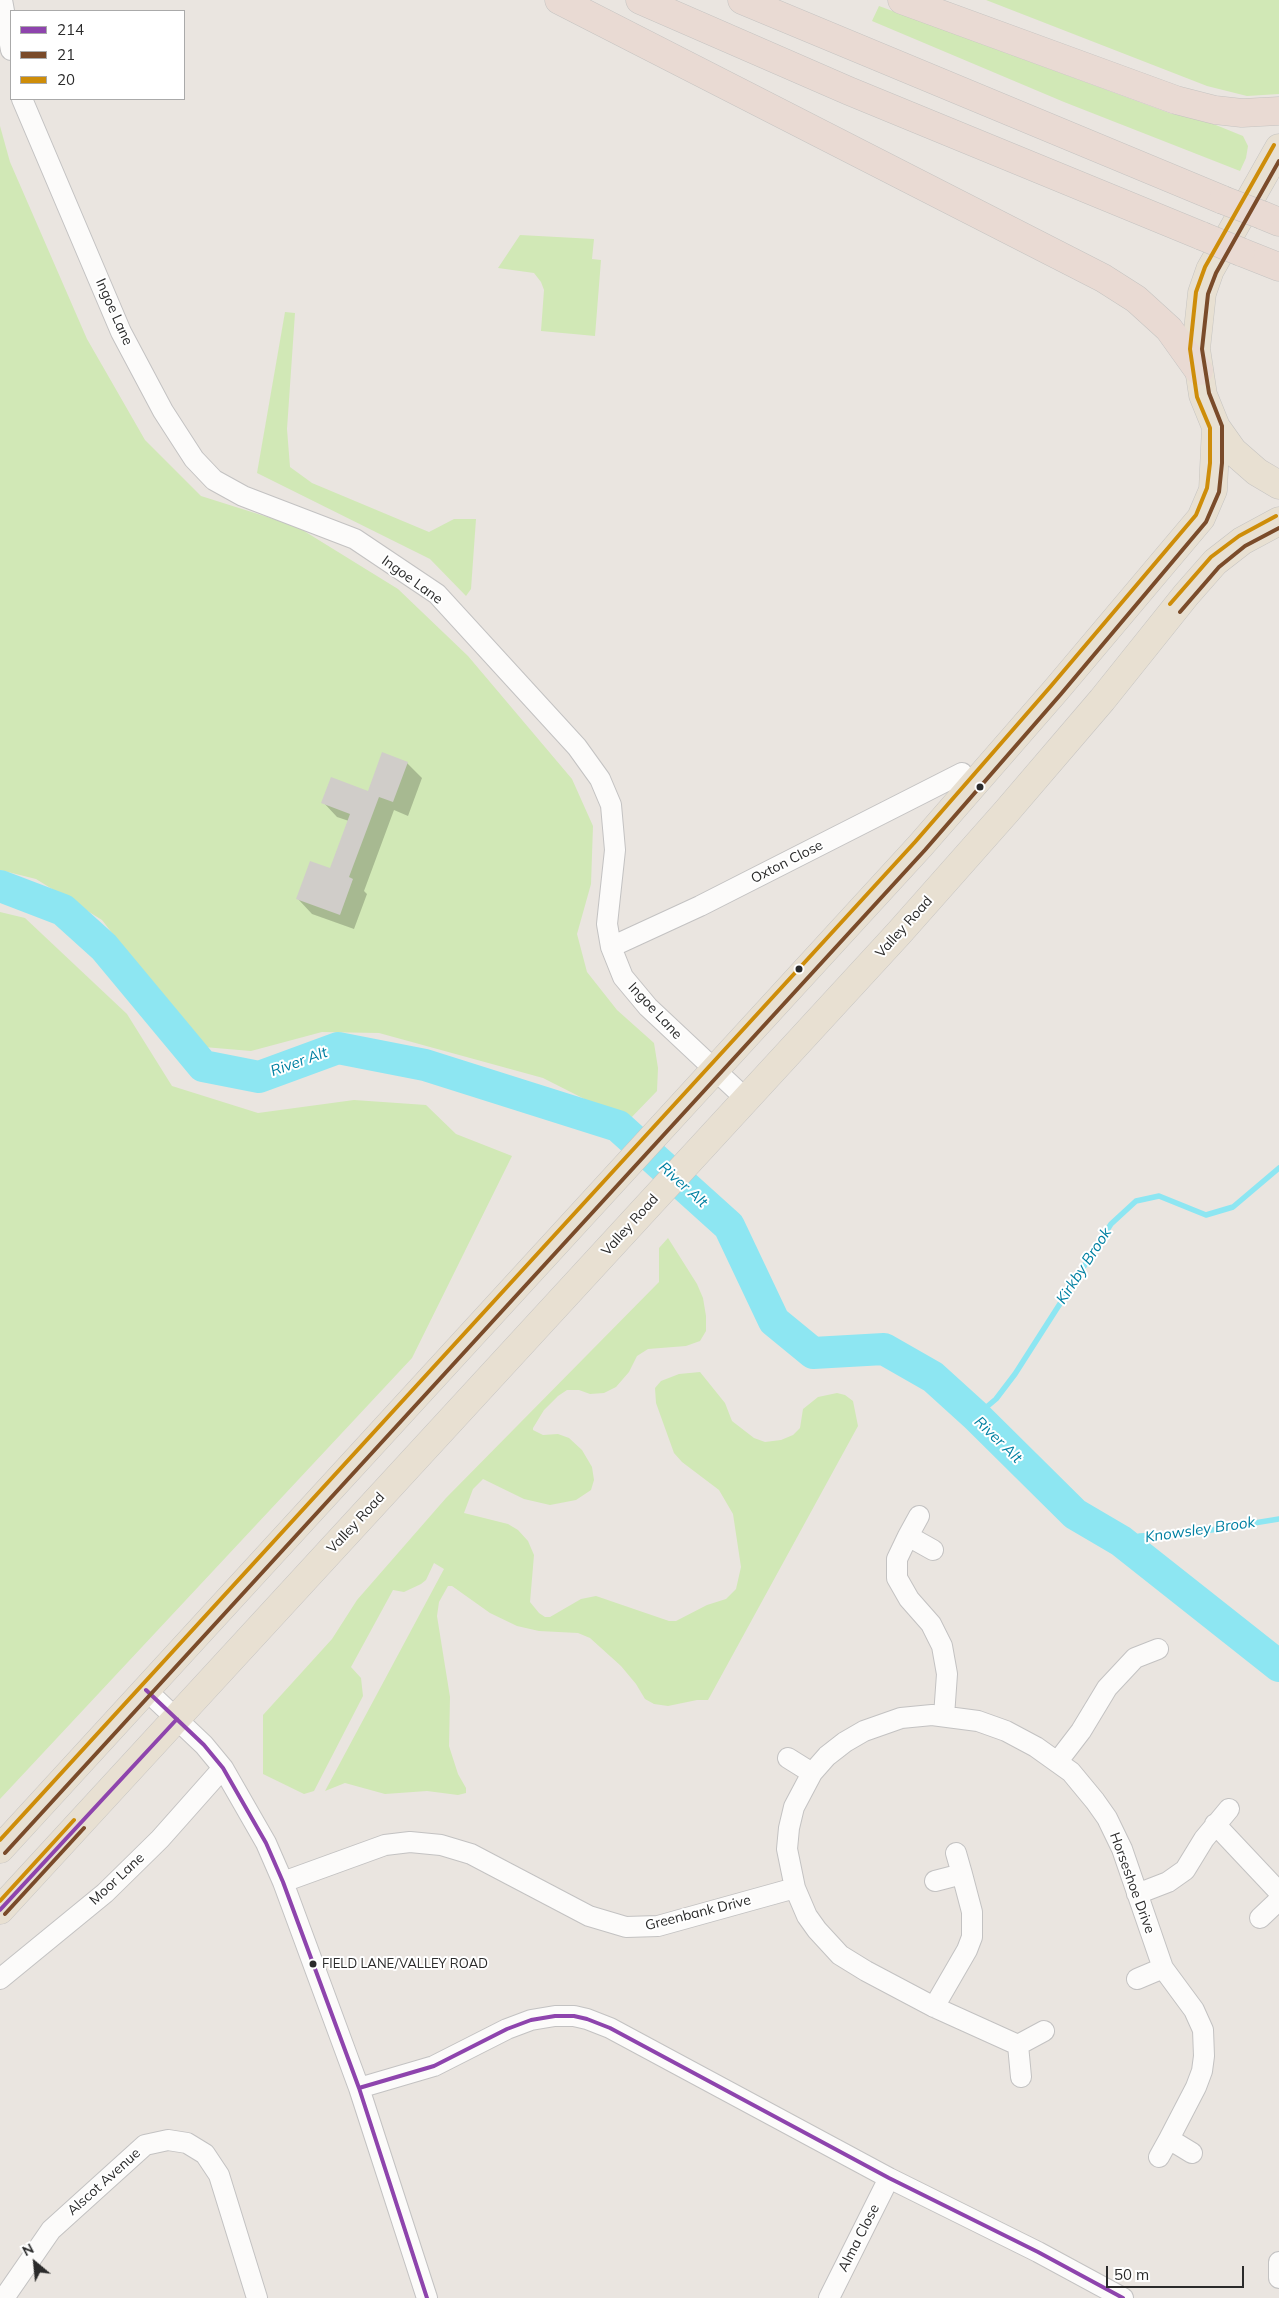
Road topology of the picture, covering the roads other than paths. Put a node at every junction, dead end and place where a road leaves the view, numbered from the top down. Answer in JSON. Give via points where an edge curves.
{"nodes":[{"id":1,"x":2,"y":0,"type":"edge"},
{"id":2,"x":559,"y":0,"type":"edge"},
{"id":3,"x":640,"y":0,"type":"edge"},
{"id":4,"x":742,"y":0,"type":"edge"},
{"id":5,"x":902,"y":0,"type":"edge"},
{"id":6,"x":10,"y":44,"type":"edge"},
{"id":7,"x":22,"y":100,"type":"edge"},
{"id":8,"x":1279,"y":111,"type":"edge"},
{"id":9,"x":1279,"y":148,"type":"edge"},
{"id":10,"x":1270,"y":219,"type":"edge"},
{"id":11,"x":1279,"y":267,"type":"edge"},
{"id":12,"x":1198,"y":371,"type":"junction"},
{"id":13,"x":1216,"y":427,"type":"junction"},
{"id":14,"x":1279,"y":485,"type":"edge"},
{"id":15,"x":1279,"y":521,"type":"edge"},
{"id":16,"x":962,"y":773,"type":"dead end"},
{"id":17,"x":611,"y":947,"type":"junction"},
{"id":18,"x":714,"y":1071,"type":"junction"},
{"id":19,"x":746,"y":1099,"type":"junction"},
{"id":20,"x":919,"y":1516,"type":"dead end"},
{"id":21,"x":908,"y":1536,"type":"junction"},
{"id":22,"x":933,"y":1550,"type":"dead end"},
{"id":23,"x":1158,"y":1649,"type":"dead end"},
{"id":24,"x":146,"y":1690,"type":"junction"},
{"id":25,"x":944,"y":1716,"type":"junction"},
{"id":26,"x":177,"y":1719,"type":"junction"},
{"id":27,"x":788,"y":1758,"type":"dead end"},
{"id":28,"x":1058,"y":1761,"type":"junction"},
{"id":29,"x":223,"y":1768,"type":"junction"},
{"id":30,"x":812,"y":1774,"type":"junction"},
{"id":31,"x":1229,"y":1809,"type":"dead end"},
{"id":32,"x":1215,"y":1824,"type":"junction"},
{"id":33,"x":0,"y":1849,"type":"edge"},
{"id":34,"x":956,"y":1853,"type":"dead end"},
{"id":35,"x":962,"y":1874,"type":"junction"},
{"id":36,"x":935,"y":1881,"type":"dead end"},
{"id":37,"x":283,"y":1882,"type":"junction"},
{"id":38,"x":795,"y":1888,"type":"junction"},
{"id":39,"x":1279,"y":1892,"type":"edge"},
{"id":40,"x":1136,"y":1894,"type":"junction"},
{"id":41,"x":1279,"y":1900,"type":"edge"},
{"id":42,"x":0,"y":1910,"type":"edge"},
{"id":43,"x":1260,"y":1918,"type":"dead end"},
{"id":44,"x":1163,"y":1968,"type":"junction"},
{"id":45,"x":0,"y":1979,"type":"edge"},
{"id":46,"x":1137,"y":1979,"type":"dead end"},
{"id":47,"x":934,"y":2007,"type":"junction"},
{"id":48,"x":1044,"y":2031,"type":"dead end"},
{"id":49,"x":1018,"y":2045,"type":"junction"},
{"id":50,"x":1021,"y":2077,"type":"dead end"},
{"id":51,"x":359,"y":2088,"type":"junction"},
{"id":52,"x":1169,"y":2139,"type":"junction"},
{"id":53,"x":1192,"y":2153,"type":"dead end"},
{"id":54,"x":1159,"y":2157,"type":"dead end"},
{"id":55,"x":889,"y":2178,"type":"junction"},
{"id":56,"x":1279,"y":2262,"type":"edge"},
{"id":57,"x":1279,"y":2278,"type":"edge"},
{"id":58,"x":4,"y":2298,"type":"edge"},
{"id":59,"x":257,"y":2298,"type":"edge"},
{"id":60,"x":427,"y":2298,"type":"edge"},
{"id":61,"x":829,"y":2298,"type":"edge"},
{"id":62,"x":1123,"y":2298,"type":"edge"}],
"edges":[{"from":1,"to":6,"type":"street"},
{"from":2,"to":12,"type":"highway","via":[[1103,278],[1136,299],[1169,329]]},
{"from":3,"to":11,"type":"highway","bridge":true,"via":[[849,91]]},
{"from":4,"to":10,"type":"highway","bridge":true},
{"from":5,"to":8,"type":"highway","via":[[1176,100],[1242,113]]},
{"from":7,"to":17,"type":"street","name":"Ingoe Lane","via":[[121,332],[163,411],[194,459],[214,480],[242,496],[355,539],[437,594],[577,748],[600,779],[611,805],[616,850],[607,924]]},
{"from":9,"to":12,"type":"main road","via":[[1210,270],[1202,293],[1198,324]]},
{"from":12,"to":13,"type":"main road","via":[[1203,395]]},
{"from":13,"to":14,"type":"main road","via":[[1233,451],[1257,472]]},
{"from":13,"to":18,"type":"main road","via":[[1213,490],[1201,518],[968,793]]},
{"from":15,"to":19,"type":"main road","name":"Valley Road","via":[[1242,541],[1215,562],[1007,811]]},
{"from":16,"to":17,"type":"street","name":"Oxton Close","via":[[700,906]]},
{"from":17,"to":18,"type":"street","name":"Ingoe Lane","via":[[623,977],[648,1007]]},
{"from":18,"to":19,"type":"street","name":"Ingoe Lane"},
{"from":18,"to":24,"type":"main road"},
{"from":19,"to":26,"type":"main road","name":"Valley Road"},
{"from":20,"to":21,"type":"street"},
{"from":21,"to":22,"type":"street"},
{"from":21,"to":25,"type":"street","via":[[897,1559],[897,1578],[909,1599],[931,1624],[942,1646],[947,1674]]},
{"from":23,"to":28,"type":"street","via":[[1135,1658],[1107,1688]]},
{"from":24,"to":26,"type":"street"},
{"from":24,"to":33,"type":"main road"},
{"from":25,"to":28,"type":"street","name":"Horseshoe Drive","via":[[994,1726]]},
{"from":25,"to":30,"type":"street","name":"Horseshoe Drive","via":[[901,1718],[864,1731],[833,1751]]},
{"from":26,"to":29,"type":"street"},
{"from":26,"to":42,"type":"main road","name":"Valley Road"},
{"from":27,"to":30,"type":"street"},
{"from":28,"to":40,"type":"street","name":"Horseshoe Drive","via":[[1107,1818],[1122,1849]]},
{"from":29,"to":37,"type":"street","via":[[254,1820]]},
{"from":29,"to":45,"type":"street","name":"Moor Lane","via":[[160,1839],[105,1893]]},
{"from":30,"to":38,"type":"street","name":"Horseshoe Drive","via":[[794,1807],[789,1828],[787,1849]]},
{"from":31,"to":32,"type":"street"},
{"from":32,"to":39,"type":"street"},
{"from":32,"to":40,"type":"street","via":[[1185,1870],[1168,1882]]},
{"from":34,"to":35,"type":"street"},
{"from":35,"to":36,"type":"street"},
{"from":35,"to":47,"type":"street","via":[[972,1912],[972,1937]]},
{"from":37,"to":38,"type":"street","name":"Greenbank Drive","via":[[385,1845],[410,1842],[441,1845],[471,1854],[589,1916],[626,1927],[658,1926]]},
{"from":37,"to":51,"type":"street"},
{"from":38,"to":47,"type":"street","via":[[816,1930],[840,1955]]},
{"from":40,"to":44,"type":"street","name":"Horseshoe Drive"},
{"from":41,"to":43,"type":"street"},
{"from":44,"to":46,"type":"street"},
{"from":44,"to":52,"type":"street","name":"Horseshoe Drive","via":[[1199,2019],[1204,2042],[1196,2087]]},
{"from":47,"to":49,"type":"street"},
{"from":48,"to":49,"type":"street"},
{"from":49,"to":50,"type":"street"},
{"from":51,"to":55,"type":"street","via":[[434,2066],[531,2020],[574,2016],[610,2028]]},
{"from":51,"to":60,"type":"street"},
{"from":52,"to":53,"type":"street"},
{"from":52,"to":54,"type":"street","name":"Horseshoe Drive"},
{"from":55,"to":61,"type":"street","name":"Alma Close"},
{"from":55,"to":62,"type":"street"},
{"from":56,"to":57,"type":"street"},
{"from":58,"to":59,"type":"street","name":"Alscot Avenue","via":[[51,2230],[145,2145],[168,2140],[187,2143],[205,2154],[219,2174]]}]}
